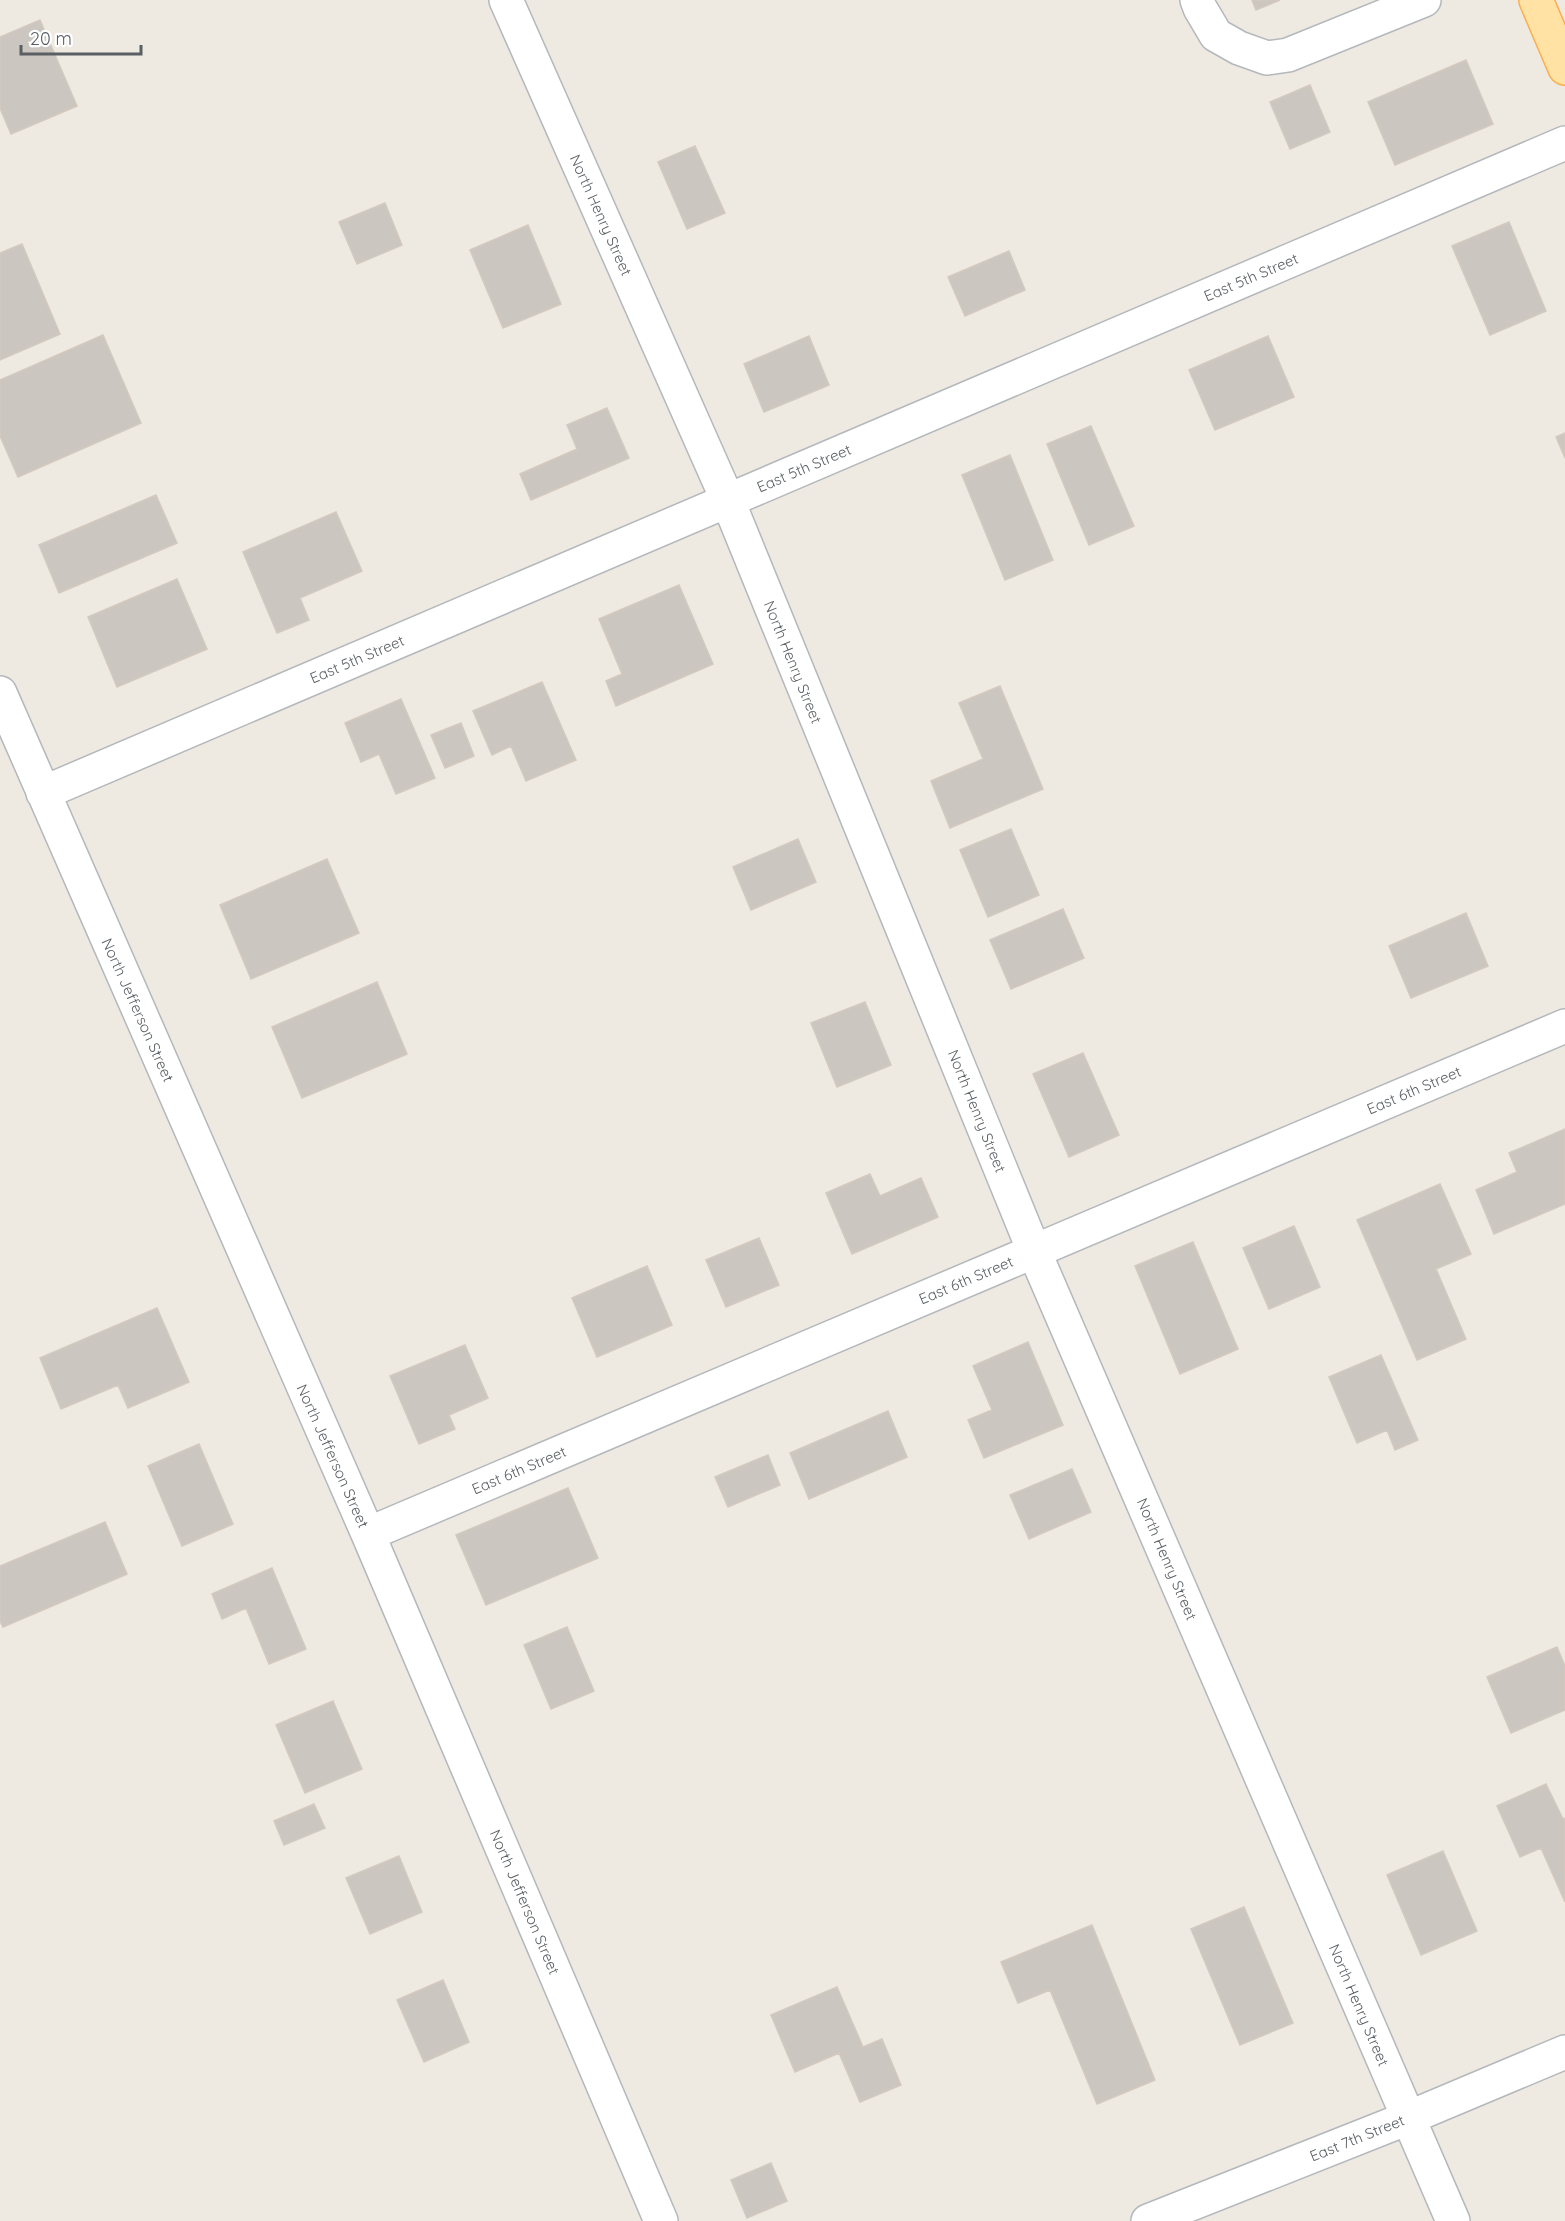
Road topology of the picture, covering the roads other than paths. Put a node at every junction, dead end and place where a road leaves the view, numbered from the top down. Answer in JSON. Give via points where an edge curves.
{"nodes":[{"id":1,"x":506,"y":0,"type":"edge"},
{"id":2,"x":1197,"y":0,"type":"edge"},
{"id":3,"x":1424,"y":0,"type":"edge"},
{"id":4,"x":1536,"y":0,"type":"edge"},
{"id":5,"x":1565,"y":68,"type":"edge"},
{"id":6,"x":1565,"y":143,"type":"edge"},
{"id":7,"x":728,"y":501,"type":"junction"},
{"id":8,"x":0,"y":693,"type":"edge"},
{"id":9,"x":43,"y":793,"type":"junction"},
{"id":10,"x":1565,"y":1026,"type":"edge"},
{"id":11,"x":1034,"y":1251,"type":"junction"},
{"id":12,"x":368,"y":1534,"type":"junction"},
{"id":13,"x":1565,"y":2052,"type":"edge"},
{"id":14,"x":1408,"y":2118,"type":"junction"},
{"id":15,"x":661,"y":2221,"type":"edge"},
{"id":16,"x":1148,"y":2221,"type":"edge"},
{"id":17,"x":1453,"y":2221,"type":"edge"}],
"edges":[{"from":1,"to":7,"type":"street","name":"North Henry Street"},
{"from":2,"to":3,"type":"street","via":[[1216,35],[1267,58],[1288,55]]},
{"from":4,"to":5,"type":"main road"},
{"from":6,"to":7,"type":"street","name":"East 5th Street"},
{"from":7,"to":9,"type":"street","name":"East 5th Street"},
{"from":7,"to":11,"type":"street","name":"North Henry Street"},
{"from":8,"to":9,"type":"street","name":"North Jefferson Street"},
{"from":9,"to":12,"type":"street","name":"North Jefferson Street"},
{"from":10,"to":11,"type":"street","name":"East 6th Street"},
{"from":11,"to":12,"type":"street","name":"East 6th Street"},
{"from":11,"to":14,"type":"street","name":"North Henry Street"},
{"from":12,"to":15,"type":"street","name":"North Jefferson Street"},
{"from":13,"to":14,"type":"street","name":"East 7th Street"},
{"from":14,"to":16,"type":"street","name":"East 7th Street"},
{"from":14,"to":17,"type":"street","name":"North Henry Street"}]}
